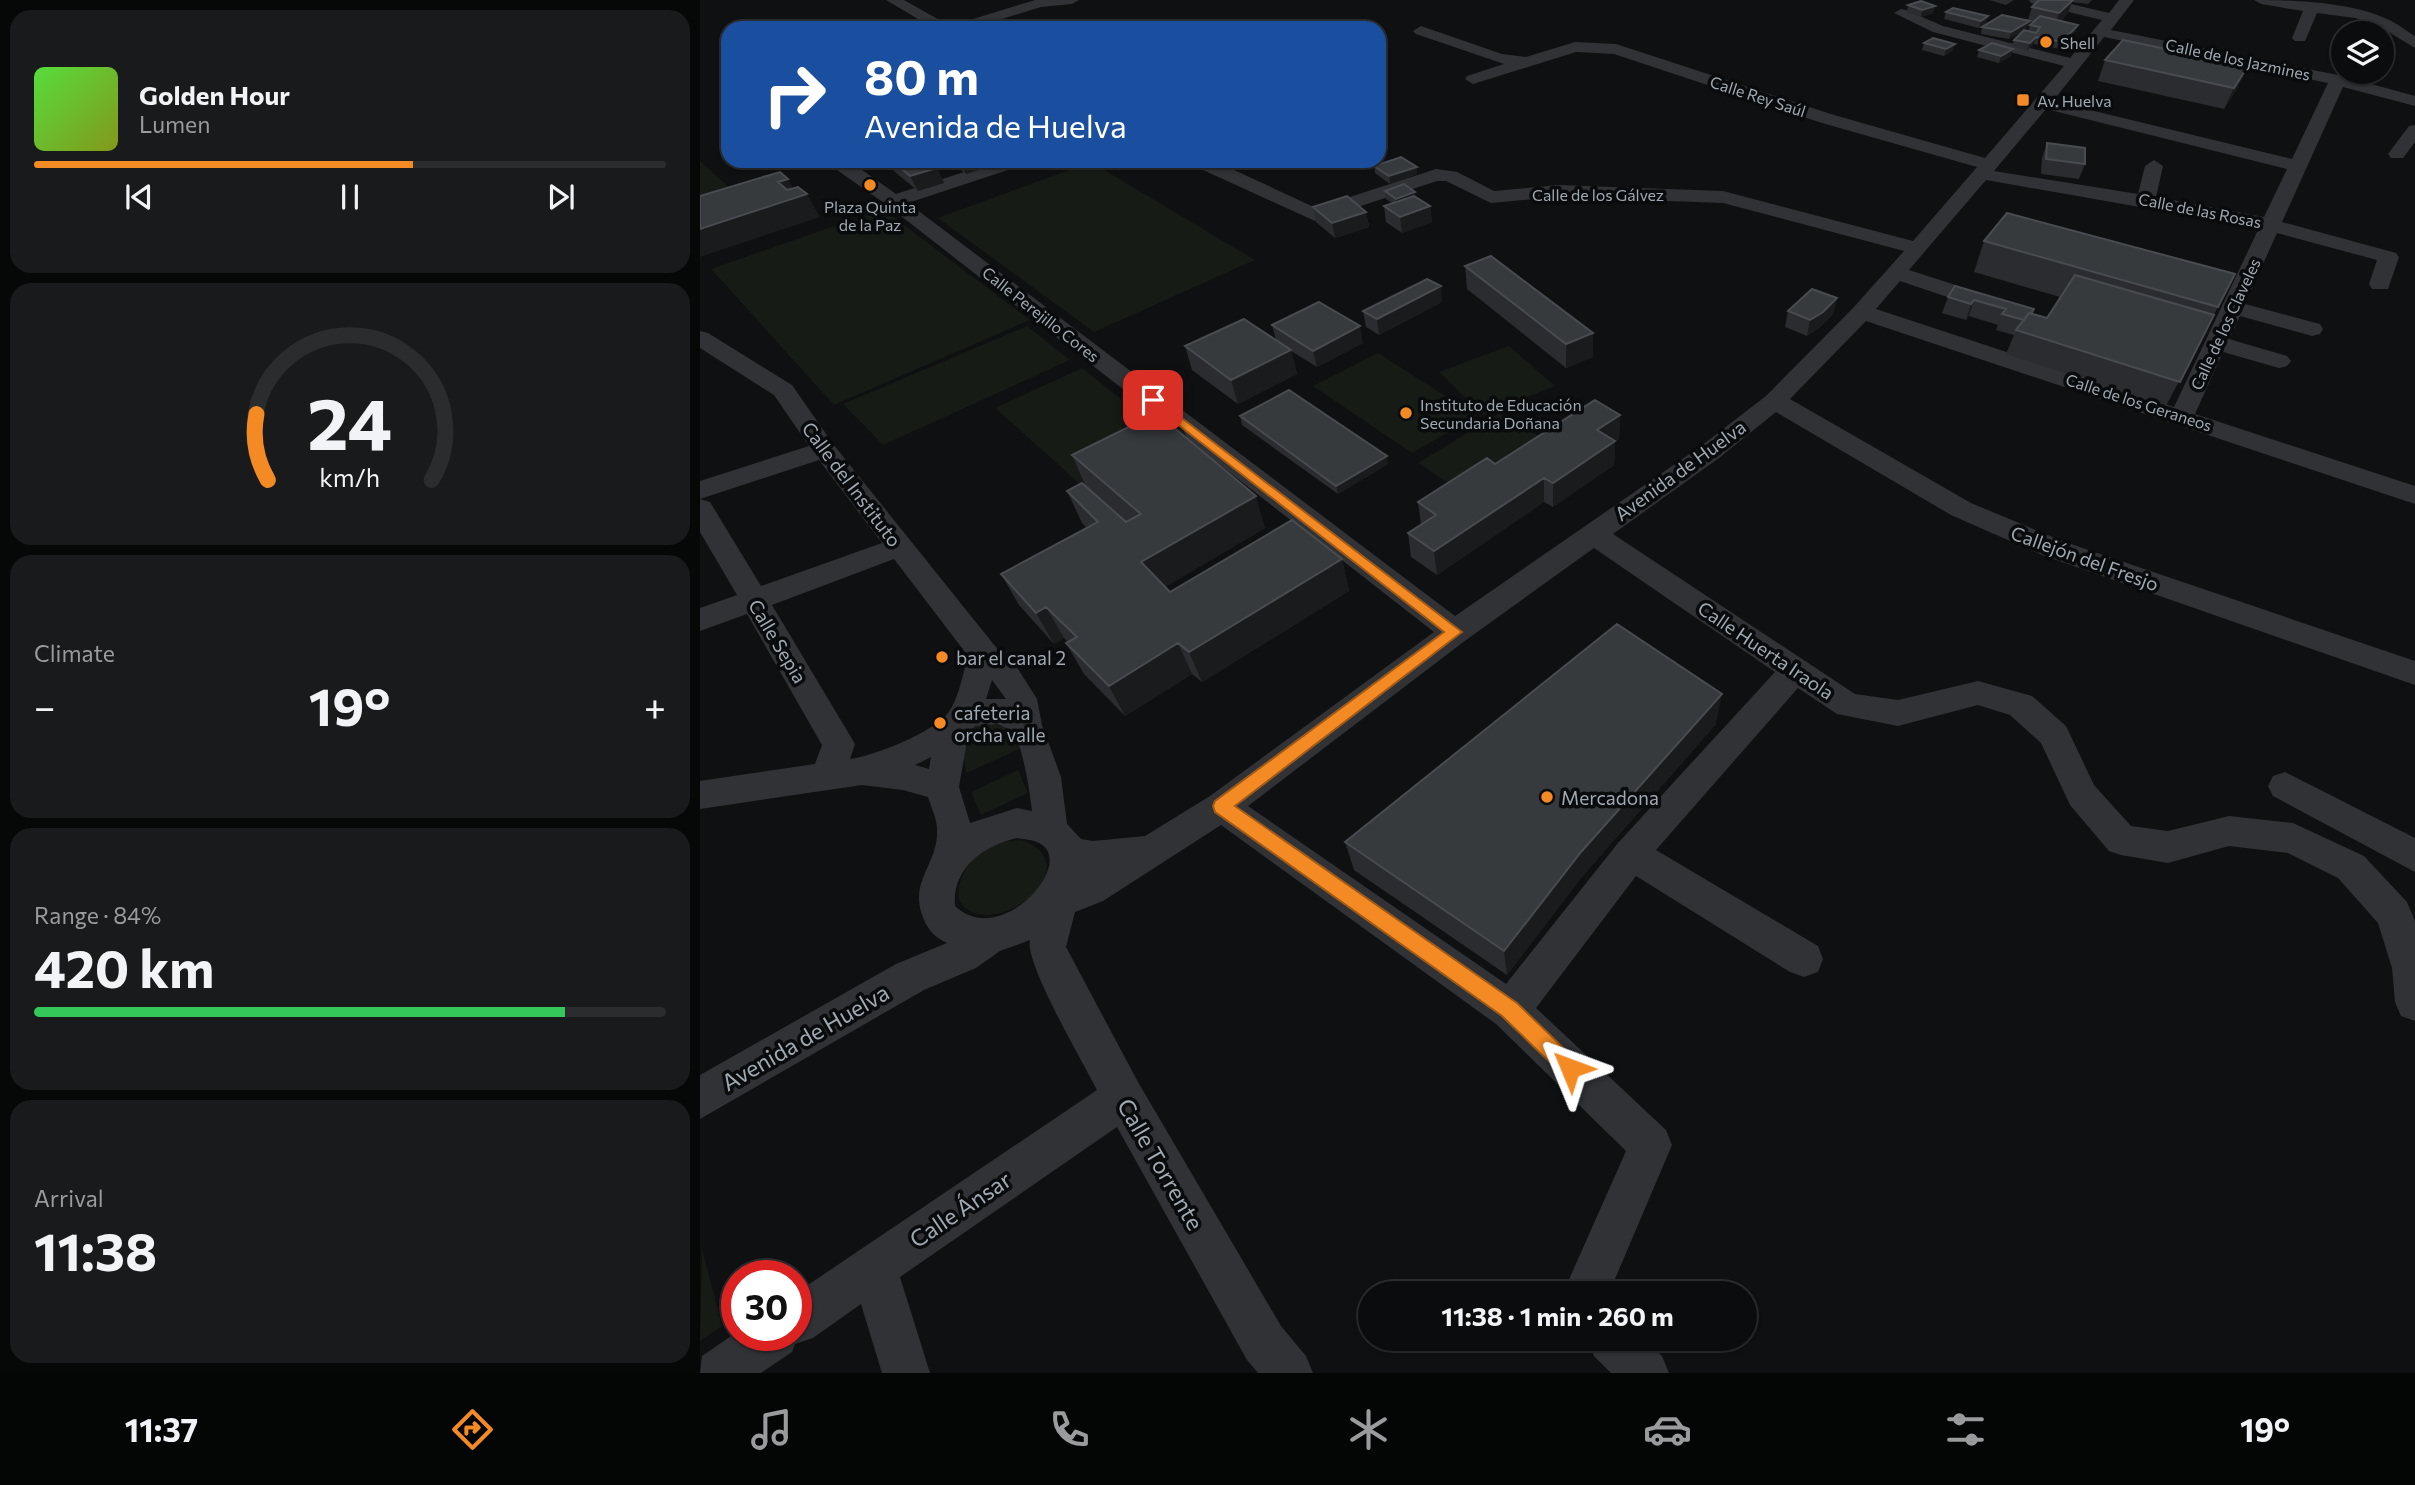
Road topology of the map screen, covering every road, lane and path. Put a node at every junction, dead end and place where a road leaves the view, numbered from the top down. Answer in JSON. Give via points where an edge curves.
{"nodes":[{"id":1,"x":894,"y":0,"type":"edge"},
{"id":2,"x":1072,"y":0,"type":"edge"},
{"id":3,"x":2035,"y":0,"type":"edge"},
{"id":4,"x":2261,"y":0,"type":"edge"},
{"id":5,"x":2312,"y":7,"type":"junction"},
{"id":6,"x":1901,"y":13,"type":"dead end"},
{"id":7,"x":2113,"y":17,"type":"edge"},
{"id":8,"x":2404,"y":20,"type":"dead end"},
{"id":9,"x":932,"y":21,"type":"edge"},
{"id":10,"x":980,"y":21,"type":"edge"},
{"id":11,"x":2379,"y":21,"type":"edge"},
{"id":12,"x":2393,"y":21,"type":"edge"},
{"id":13,"x":2394,"y":30,"type":"edge"},
{"id":14,"x":1421,"y":31,"type":"dead end"},
{"id":15,"x":2300,"y":38,"type":"dead end"},
{"id":16,"x":2415,"y":43,"type":"edge"},
{"id":17,"x":1527,"y":62,"type":"junction"},
{"id":18,"x":2073,"y":64,"type":"junction"},
{"id":19,"x":2331,"y":78,"type":"edge"},
{"id":20,"x":1474,"y":79,"type":"dead end"},
{"id":21,"x":2336,"y":84,"type":"edge"},
{"id":22,"x":2353,"y":84,"type":"edge"},
{"id":23,"x":2415,"y":101,"type":"edge"},
{"id":24,"x":2042,"y":103,"type":"junction"},
{"id":25,"x":2415,"y":130,"type":"edge"},
{"id":26,"x":2397,"y":154,"type":"dead end"},
{"id":27,"x":2154,"y":166,"type":"dead end"},
{"id":28,"x":2299,"y":166,"type":"junction"},
{"id":29,"x":847,"y":168,"type":"edge"},
{"id":30,"x":995,"y":168,"type":"edge"},
{"id":31,"x":1214,"y":168,"type":"edge"},
{"id":32,"x":1985,"y":169,"type":"junction"},
{"id":33,"x":2146,"y":199,"type":"junction"},
{"id":34,"x":894,"y":201,"type":"junction"},
{"id":35,"x":2272,"y":224,"type":"junction"},
{"id":36,"x":1917,"y":248,"type":"junction"},
{"id":37,"x":1896,"y":273,"type":"junction"},
{"id":38,"x":2381,"y":284,"type":"dead end"},
{"id":39,"x":2233,"y":307,"type":"junction"},
{"id":40,"x":2011,"y":311,"type":"edge"},
{"id":41,"x":1861,"y":312,"type":"junction"},
{"id":42,"x":2312,"y":329,"type":"dead end"},
{"id":43,"x":700,"y":338,"type":"edge"},
{"id":44,"x":2217,"y":342,"type":"junction"},
{"id":45,"x":727,"y":355,"type":"junction"},
{"id":46,"x":2279,"y":361,"type":"dead end"},
{"id":47,"x":700,"y":367,"type":"edge"},
{"id":48,"x":1775,"y":401,"type":"junction"},
{"id":49,"x":2182,"y":416,"type":"junction"},
{"id":50,"x":824,"y":450,"type":"junction"},
{"id":51,"x":700,"y":490,"type":"edge"},
{"id":52,"x":2415,"y":495,"type":"edge"},
{"id":53,"x":700,"y":508,"type":"edge"},
{"id":54,"x":1592,"y":533,"type":"junction"},
{"id":55,"x":899,"y":547,"type":"junction"},
{"id":56,"x":754,"y":600,"type":"junction"},
{"id":57,"x":700,"y":620,"type":"edge"},
{"id":58,"x":1455,"y":632,"type":"junction"},
{"id":59,"x":984,"y":654,"type":"junction"},
{"id":60,"x":1796,"y":670,"type":"junction"},
{"id":61,"x":2415,"y":673,"type":"edge"},
{"id":62,"x":959,"y":723,"type":"junction"},
{"id":63,"x":1026,"y":724,"type":"junction"},
{"id":64,"x":844,"y":774,"type":"junction"},
{"id":65,"x":2284,"y":786,"type":"dead end"},
{"id":66,"x":942,"y":787,"type":"junction"},
{"id":67,"x":700,"y":794,"type":"edge"},
{"id":68,"x":1222,"y":806,"type":"junction"},
{"id":69,"x":1150,"y":849,"type":"junction"},
{"id":70,"x":1631,"y":854,"type":"junction"},
{"id":71,"x":2415,"y":856,"type":"edge"},
{"id":72,"x":948,"y":862,"type":"junction"},
{"id":73,"x":1058,"y":875,"type":"junction"},
{"id":74,"x":952,"y":928,"type":"junction"},
{"id":75,"x":1018,"y":936,"type":"junction"},
{"id":76,"x":1804,"y":959,"type":"dead end"},
{"id":77,"x":910,"y":977,"type":"junction"},
{"id":78,"x":2415,"y":1002,"type":"edge"},
{"id":79,"x":1510,"y":1010,"type":"junction"},
{"id":80,"x":1123,"y":1097,"type":"junction"},
{"id":81,"x":700,"y":1098,"type":"edge"},
{"id":82,"x":874,"y":1268,"type":"junction"},
{"id":83,"x":1591,"y":1281,"type":"edge"},
{"id":84,"x":812,"y":1310,"type":"edge"},
{"id":85,"x":751,"y":1351,"type":"edge"},
{"id":86,"x":1623,"y":1351,"type":"edge"},
{"id":87,"x":719,"y":1373,"type":"edge"},
{"id":88,"x":906,"y":1373,"type":"edge"},
{"id":89,"x":1289,"y":1373,"type":"edge"},
{"id":90,"x":1645,"y":1373,"type":"edge"}],
"edges":[{"from":1,"to":9,"type":"street"},
{"from":2,"to":10,"type":"street","via":[[1040,3]]},
{"from":3,"to":7,"type":"street","name":"Calle de los Jazmines"},
{"from":4,"to":5,"type":"street"},
{"from":5,"to":11,"type":"street"},
{"from":5,"to":15,"type":"street"},
{"from":6,"to":18,"type":"street","via":[[1938,29]]},
{"from":7,"to":18,"type":"street","name":"Avenida de Huelva"},
{"from":7,"to":19,"type":"street","name":"Calle de los Jazmines"},
{"from":8,"to":12,"type":"street"},
{"from":13,"to":16,"type":"street"},
{"from":14,"to":17,"type":"street","name":"Calle Rey Saúl","via":[[1500,59]]},
{"from":17,"to":20,"type":"street","name":"Calle Rey Saúl"},
{"from":17,"to":32,"type":"street","name":"Calle Rey Saúl","via":[[1575,47],[1616,49]]},
{"from":18,"to":24,"type":"street","name":"Avenida de Huelva"},
{"from":21,"to":28,"type":"street","name":"Calle de los Claveles"},
{"from":22,"to":23,"type":"street","name":"Calle de los Jazmines"},
{"from":24,"to":28,"type":"street"},
{"from":24,"to":32,"type":"street","name":"Avenida de Huelva"},
{"from":25,"to":26,"type":"street"},
{"from":27,"to":33,"type":"street"},
{"from":28,"to":35,"type":"street","name":"Calle de los Claveles"},
{"from":29,"to":34,"type":"street"},
{"from":30,"to":34,"type":"street"},
{"from":31,"to":36,"type":"street","name":"Calle de los Gálvez","via":[[1315,215],[1436,176],[1450,176],[1491,197],[1558,191],[1723,197]]},
{"from":32,"to":33,"type":"street","name":"Calle de las Rosas"},
{"from":32,"to":36,"type":"street","name":"Avenida de Huelva"},
{"from":33,"to":35,"type":"street","name":"Calle de las Rosas"},
{"from":34,"to":58,"type":"street","name":"Calle Perejillo Cores"},
{"from":35,"to":38,"type":"street","name":"Calle de las Rosas","via":[[2389,257]]},
{"from":35,"to":39,"type":"street","name":"Calle de los Claveles"},
{"from":36,"to":37,"type":"street","name":"Avenida de Huelva"},
{"from":37,"to":40,"type":"street"},
{"from":37,"to":41,"type":"street","name":"Avenida de Huelva"},
{"from":39,"to":42,"type":"street"},
{"from":39,"to":44,"type":"street","name":"Calle de los Claveles"},
{"from":41,"to":48,"type":"street","name":"Avenida de Huelva"},
{"from":41,"to":49,"type":"street","name":"Calle de los Geraneos"},
{"from":43,"to":45,"type":"street","name":"Calle del Instituto"},
{"from":44,"to":46,"type":"street"},
{"from":44,"to":49,"type":"street","name":"Calle de los Claveles"},
{"from":45,"to":47,"type":"street"},
{"from":45,"to":50,"type":"street","name":"Calle del Instituto","via":[[783,390]]},
{"from":48,"to":54,"type":"street","name":"Avenida de Huelva"},
{"from":48,"to":61,"type":"street","name":"Callejón del Fresjo","via":[[1961,509],[2052,548]]},
{"from":49,"to":52,"type":"street","name":"Calle de los Geraneos"},
{"from":50,"to":51,"type":"street"},
{"from":50,"to":55,"type":"street","name":"Calle del Instituto"},
{"from":53,"to":56,"type":"street","name":"Calle Sepia"},
{"from":54,"to":58,"type":"street","name":"Avenida de Huelva"},
{"from":54,"to":60,"type":"street","name":"Calle Huerta Iraola"},
{"from":55,"to":56,"type":"street"},
{"from":55,"to":59,"type":"street","name":"Calle del Instituto"},
{"from":56,"to":57,"type":"street"},
{"from":56,"to":64,"type":"street","name":"Calle Sepia","via":[[839,744]]},
{"from":58,"to":68,"type":"street","name":"Avenida de Huelva"},
{"from":59,"to":62,"type":"street"},
{"from":59,"to":63,"type":"street","name":"Calle del Instituto","via":[[997,663],[1024,705]]},
{"from":60,"to":70,"type":"street"},
{"from":60,"to":78,"type":"street","name":"Calle Huerta Iraola","via":[[1848,705],[1898,713],[1978,693],[2021,705],[2054,734],[2082,795],[2121,840],[2168,847],[2229,831],[2293,838],[2351,867],[2394,914],[2411,968]]},
{"from":62,"to":63,"type":"street","via":[[1002,711]]},
{"from":62,"to":64,"type":"street","via":[[907,754]]},
{"from":62,"to":66,"type":"street"},
{"from":63,"to":73,"type":"street","name":"Calle del Instituto","via":[[1049,794]]},
{"from":64,"to":66,"type":"street","via":[[903,776]]},
{"from":64,"to":67,"type":"street"},
{"from":65,"to":71,"type":"street"},
{"from":66,"to":72,"type":"street","via":[[954,830]]},
{"from":68,"to":69,"type":"street","name":"Avenida de Huelva"},
{"from":68,"to":79,"type":"street"},
{"from":69,"to":73,"type":"street","name":"Avenida de Huelva","via":[[1093,857]]},
{"from":69,"to":73,"type":"street","name":"Avenida de Huelva","via":[[1090,889]]},
{"from":70,"to":76,"type":"street"},
{"from":70,"to":79,"type":"street"},
{"from":72,"to":73,"type":"street","via":[[971,841],[998,827],[1035,824]]},
{"from":72,"to":74,"type":"street","via":[[935,899],[940,916]]},
{"from":73,"to":75,"type":"street"},
{"from":74,"to":75,"type":"street","via":[[970,935]]},
{"from":74,"to":77,"type":"street","name":"Avenida de Huelva"},
{"from":75,"to":77,"type":"street","name":"Avenida de Huelva"},
{"from":75,"to":80,"type":"street","name":"Calle Torrente","via":[[1052,963]]},
{"from":77,"to":81,"type":"street","name":"Avenida de Huelva"},
{"from":79,"to":83,"type":"street","via":[[1651,1145]]},
{"from":80,"to":82,"type":"street","name":"Calle Ánsar"},
{"from":80,"to":89,"type":"street","name":"Calle Torrente","via":[[1264,1343]]},
{"from":82,"to":84,"type":"street","name":"Calle Ánsar"},
{"from":82,"to":88,"type":"street"},
{"from":85,"to":87,"type":"street"},
{"from":86,"to":90,"type":"street"}]}
